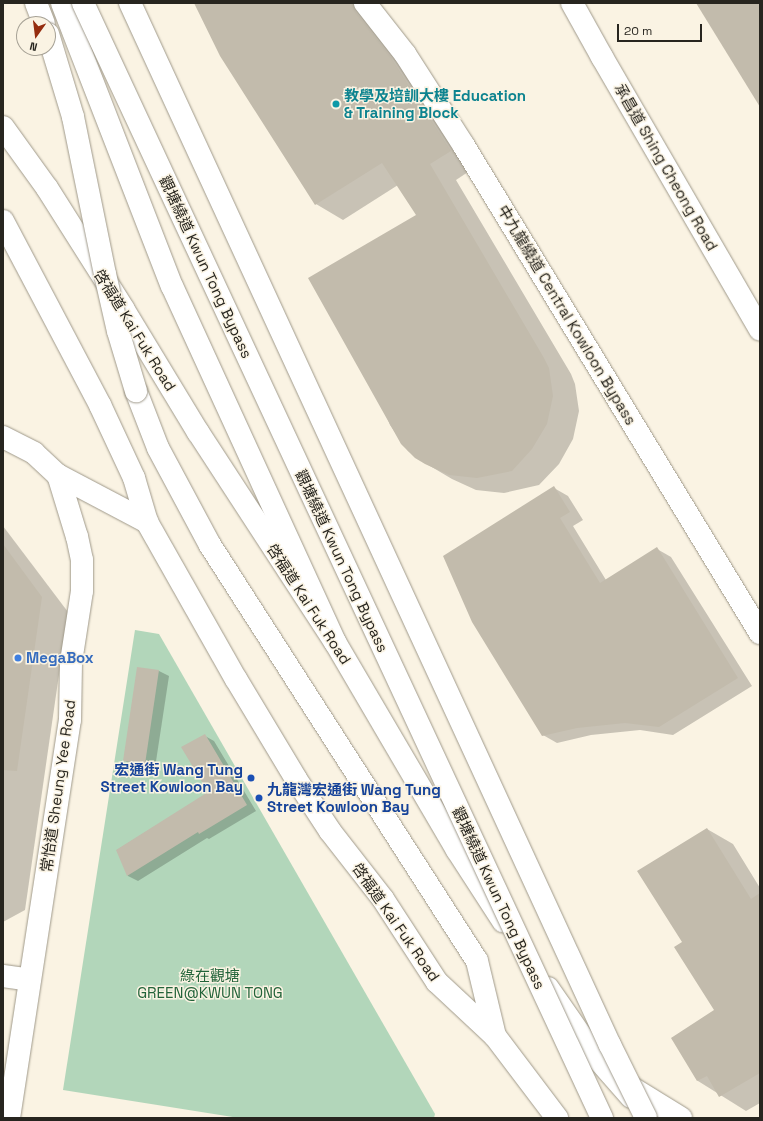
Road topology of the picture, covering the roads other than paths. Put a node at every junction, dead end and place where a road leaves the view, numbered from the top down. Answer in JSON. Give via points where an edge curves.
{"nodes":[{"id":1,"x":36,"y":3,"type":"edge"},
{"id":2,"x":62,"y":3,"type":"edge"},
{"id":3,"x":83,"y":3,"type":"edge"},
{"id":4,"x":130,"y":3,"type":"edge"},
{"id":5,"x":365,"y":3,"type":"edge"},
{"id":6,"x":572,"y":3,"type":"edge"},
{"id":7,"x":41,"y":16,"type":"edge"},
{"id":8,"x":55,"y":56,"type":"edge"},
{"id":9,"x":3,"y":127,"type":"edge"},
{"id":10,"x":3,"y":221,"type":"edge"},
{"id":11,"x":760,"y":330,"type":"edge"},
{"id":12,"x":3,"y":437,"type":"edge"},
{"id":13,"x":58,"y":475,"type":"junction"},
{"id":14,"x":147,"y":522,"type":"junction"},
{"id":15,"x":760,"y":633,"type":"edge"},
{"id":16,"x":335,"y":642,"type":"junction"},
{"id":17,"x":3,"y":976,"type":"edge"},
{"id":18,"x":30,"y":980,"type":"junction"},
{"id":19,"x":495,"y":1036,"type":"junction"},
{"id":20,"x":616,"y":1079,"type":"junction"},
{"id":21,"x":551,"y":1114,"type":"edge"},
{"id":22,"x":9,"y":1118,"type":"edge"},
{"id":23,"x":602,"y":1118,"type":"edge"},
{"id":24,"x":647,"y":1118,"type":"edge"},
{"id":25,"x":681,"y":1118,"type":"edge"}],
"edges":[{"from":1,"to":7,"type":"main road"},
{"from":2,"to":16,"type":"main road","via":[[172,286]]},
{"from":3,"to":23,"type":"main road","name":"觀塘繞道 Kwun Tong Bypass","bridge":true},
{"from":4,"to":24,"type":"main road","bridge":true,"via":[[610,1045]]},
{"from":5,"to":15,"type":"main road","name":"中九龍繞道 Central Kowloon Bypass","via":[[405,54],[460,139]]},
{"from":6,"to":11,"type":"main road","name":"承昌道 Shing Cheong Road"},
{"from":8,"to":19,"type":"main road","bridge":true,"via":[[73,118],[118,331],[136,391],[158,448],[214,551],[477,961]]},
{"from":9,"to":16,"type":"main road","name":"啓福道 Kai Fuk Road","via":[[47,188],[198,432]]},
{"from":10,"to":14,"type":"main road","name":"啓福道 Kai Fuk Road","via":[[100,405],[134,478]]},
{"from":12,"to":13,"type":"main road","via":[[34,453]]},
{"from":13,"to":14,"type":"main road"},
{"from":13,"to":18,"type":"main road","name":"常怡道 Sheung Yee Road","via":[[82,560],[82,591],[71,662],[70,720]]},
{"from":14,"to":19,"type":"main road","name":"啓福道 Kai Fuk Road","via":[[236,679],[326,824],[383,899],[437,982]]},
{"from":16,"to":20,"type":"main road","name":"啓福道 Kai Fuk Road","via":[[457,850],[514,940],[596,1057]]},
{"from":17,"to":18,"type":"main road"},
{"from":18,"to":22,"type":"main road","name":"常怡道 Sheung Yee Road"},
{"from":19,"to":21,"type":"main road","name":"啓福道 Kai Fuk Road"},
{"from":20,"to":24,"type":"main road","name":"啓福道 Kai Fuk Road"},
{"from":20,"to":25,"type":"main road","name":"啓福道 Kai Fuk Road"}]}
